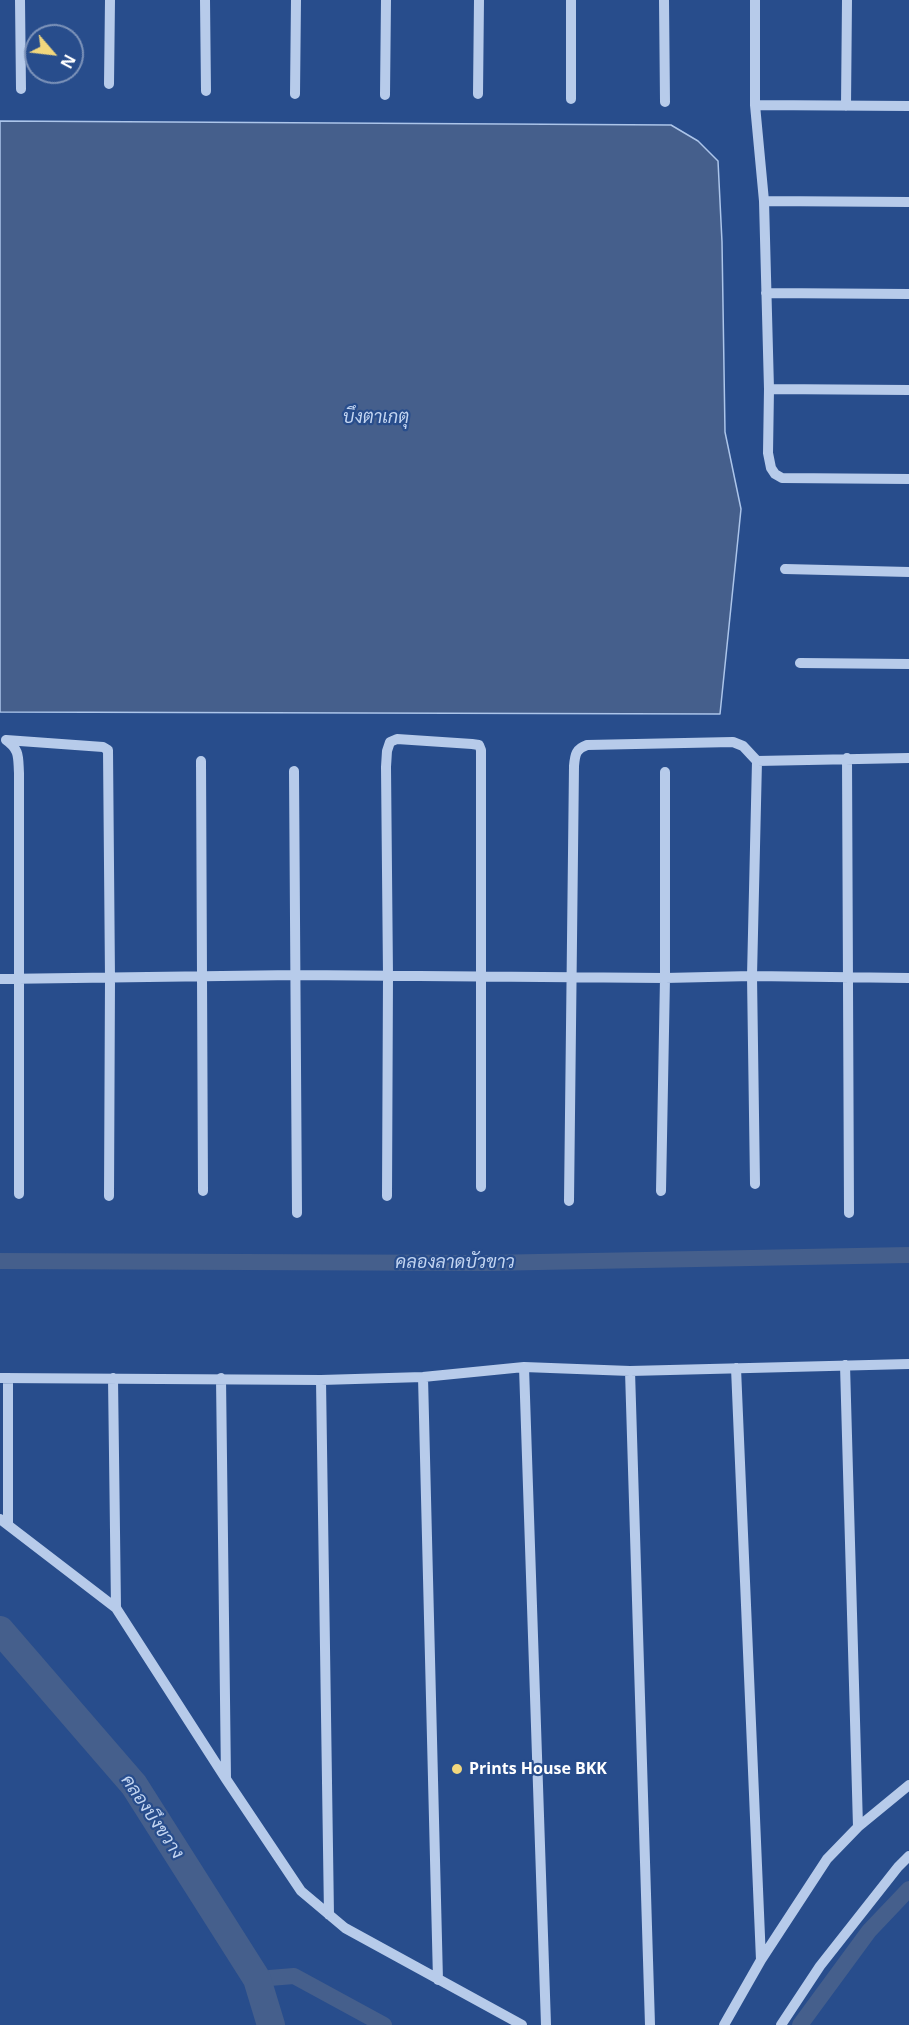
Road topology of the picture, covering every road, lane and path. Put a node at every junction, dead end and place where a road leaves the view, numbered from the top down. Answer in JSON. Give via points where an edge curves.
{"nodes":[{"id":1,"x":20,"y":0,"type":"edge"},
{"id":2,"x":110,"y":0,"type":"edge"},
{"id":3,"x":205,"y":0,"type":"edge"},
{"id":4,"x":296,"y":0,"type":"edge"},
{"id":5,"x":386,"y":0,"type":"edge"},
{"id":6,"x":479,"y":0,"type":"edge"},
{"id":7,"x":571,"y":0,"type":"edge"},
{"id":8,"x":664,"y":0,"type":"edge"},
{"id":9,"x":755,"y":0,"type":"edge"},
{"id":10,"x":848,"y":0,"type":"edge"},
{"id":11,"x":109,"y":84,"type":"dead end"},
{"id":12,"x":21,"y":89,"type":"dead end"},
{"id":13,"x":206,"y":91,"type":"dead end"},
{"id":14,"x":295,"y":94,"type":"dead end"},
{"id":15,"x":478,"y":94,"type":"dead end"},
{"id":16,"x":385,"y":95,"type":"dead end"},
{"id":17,"x":571,"y":99,"type":"dead end"},
{"id":18,"x":665,"y":102,"type":"dead end"},
{"id":19,"x":755,"y":105,"type":"junction"},
{"id":20,"x":846,"y":106,"type":"junction"},
{"id":21,"x":909,"y":106,"type":"edge"},
{"id":22,"x":764,"y":201,"type":"junction"},
{"id":23,"x":909,"y":202,"type":"edge"},
{"id":24,"x":766,"y":292,"type":"junction"},
{"id":25,"x":909,"y":294,"type":"edge"},
{"id":26,"x":769,"y":389,"type":"junction"},
{"id":27,"x":909,"y":390,"type":"edge"},
{"id":28,"x":909,"y":479,"type":"edge"},
{"id":29,"x":785,"y":569,"type":"dead end"},
{"id":30,"x":909,"y":572,"type":"edge"},
{"id":31,"x":800,"y":663,"type":"dead end"},
{"id":32,"x":909,"y":664,"type":"edge"},
{"id":33,"x":3,"y":740,"type":"edge"},
{"id":34,"x":847,"y":758,"type":"junction"},
{"id":35,"x":909,"y":758,"type":"edge"},
{"id":36,"x":201,"y":761,"type":"dead end"},
{"id":37,"x":757,"y":761,"type":"junction"},
{"id":38,"x":294,"y":771,"type":"dead end"},
{"id":39,"x":665,"y":772,"type":"dead end"},
{"id":40,"x":296,"y":975,"type":"junction"},
{"id":41,"x":388,"y":976,"type":"junction"},
{"id":42,"x":481,"y":976,"type":"junction"},
{"id":43,"x":752,"y":976,"type":"junction"},
{"id":44,"x":202,"y":977,"type":"junction"},
{"id":45,"x":573,"y":978,"type":"junction"},
{"id":46,"x":665,"y":978,"type":"junction"},
{"id":47,"x":849,"y":978,"type":"junction"},
{"id":48,"x":909,"y":978,"type":"edge"},
{"id":49,"x":0,"y":979,"type":"edge"},
{"id":50,"x":20,"y":979,"type":"junction"},
{"id":51,"x":110,"y":979,"type":"junction"},
{"id":52,"x":756,"y":1184,"type":"dead end"},
{"id":53,"x":481,"y":1187,"type":"dead end"},
{"id":54,"x":204,"y":1191,"type":"dead end"},
{"id":55,"x":661,"y":1191,"type":"dead end"},
{"id":56,"x":19,"y":1194,"type":"dead end"},
{"id":57,"x":109,"y":1196,"type":"dead end"},
{"id":58,"x":387,"y":1196,"type":"dead end"},
{"id":59,"x":569,"y":1201,"type":"dead end"},
{"id":60,"x":297,"y":1213,"type":"dead end"},
{"id":61,"x":849,"y":1213,"type":"dead end"},
{"id":62,"x":909,"y":1364,"type":"edge"},
{"id":63,"x":845,"y":1365,"type":"junction"},
{"id":64,"x":524,"y":1367,"type":"junction"},
{"id":65,"x":736,"y":1368,"type":"junction"},
{"id":66,"x":630,"y":1371,"type":"junction"},
{"id":67,"x":423,"y":1377,"type":"junction"},
{"id":68,"x":4,"y":1378,"type":"edge"},
{"id":69,"x":113,"y":1378,"type":"junction"},
{"id":70,"x":221,"y":1378,"type":"junction"},
{"id":71,"x":321,"y":1380,"type":"junction"},
{"id":72,"x":4,"y":1522,"type":"edge"},
{"id":73,"x":116,"y":1608,"type":"junction"},
{"id":74,"x":226,"y":1779,"type":"junction"},
{"id":75,"x":909,"y":1785,"type":"edge"},
{"id":76,"x":858,"y":1827,"type":"junction"},
{"id":77,"x":909,"y":1856,"type":"edge"},
{"id":78,"x":329,"y":1915,"type":"junction"},
{"id":79,"x":761,"y":1960,"type":"junction"},
{"id":80,"x":438,"y":1980,"type":"junction"},
{"id":81,"x":522,"y":2025,"type":"edge"},
{"id":82,"x":546,"y":2025,"type":"edge"},
{"id":83,"x":650,"y":2025,"type":"edge"},
{"id":84,"x":724,"y":2025,"type":"edge"},
{"id":85,"x":781,"y":2025,"type":"edge"}],
"edges":[{"from":1,"to":12,"type":"street"},
{"from":2,"to":11,"type":"street"},
{"from":3,"to":13,"type":"street"},
{"from":4,"to":14,"type":"street"},
{"from":5,"to":16,"type":"street"},
{"from":6,"to":15,"type":"street"},
{"from":7,"to":17,"type":"street"},
{"from":8,"to":18,"type":"street"},
{"from":9,"to":19,"type":"street"},
{"from":10,"to":20,"type":"street"},
{"from":19,"to":20,"type":"street"},
{"from":19,"to":22,"type":"street"},
{"from":20,"to":21,"type":"street"},
{"from":22,"to":23,"type":"street"},
{"from":22,"to":24,"type":"street"},
{"from":24,"to":25,"type":"street"},
{"from":24,"to":26,"type":"street"},
{"from":26,"to":27,"type":"street"},
{"from":26,"to":28,"type":"street","via":[[768,453],[776,474],[791,478]]},
{"from":29,"to":30,"type":"street"},
{"from":31,"to":32,"type":"street"},
{"from":33,"to":50,"type":"street","via":[[14,746],[18,754]]},
{"from":33,"to":51,"type":"street","via":[[108,750]]},
{"from":34,"to":35,"type":"street"},
{"from":34,"to":37,"type":"street"},
{"from":34,"to":47,"type":"street"},
{"from":36,"to":44,"type":"street"},
{"from":37,"to":43,"type":"street"},
{"from":37,"to":45,"type":"street","via":[[743,746],[732,742],[579,748],[574,766]]},
{"from":38,"to":40,"type":"street"},
{"from":39,"to":46,"type":"street"},
{"from":40,"to":41,"type":"street"},
{"from":40,"to":44,"type":"street"},
{"from":40,"to":60,"type":"street"},
{"from":41,"to":42,"type":"street"},
{"from":41,"to":42,"type":"street","via":[[386,759],[390,742],[397,739],[472,744],[479,745],[481,750]]},
{"from":41,"to":58,"type":"street"},
{"from":42,"to":45,"type":"street"},
{"from":42,"to":53,"type":"street"},
{"from":43,"to":46,"type":"street"},
{"from":43,"to":47,"type":"street"},
{"from":43,"to":52,"type":"street"},
{"from":44,"to":51,"type":"street"},
{"from":44,"to":54,"type":"street"},
{"from":45,"to":46,"type":"street"},
{"from":45,"to":59,"type":"street"},
{"from":46,"to":55,"type":"street"},
{"from":47,"to":48,"type":"street"},
{"from":47,"to":61,"type":"street"},
{"from":49,"to":50,"type":"street"},
{"from":50,"to":51,"type":"street"},
{"from":50,"to":56,"type":"street"},
{"from":51,"to":57,"type":"street"},
{"from":62,"to":63,"type":"street"},
{"from":63,"to":65,"type":"street"},
{"from":63,"to":76,"type":"street"},
{"from":64,"to":66,"type":"street"},
{"from":64,"to":67,"type":"street"},
{"from":64,"to":82,"type":"street"},
{"from":65,"to":66,"type":"street"},
{"from":65,"to":79,"type":"street"},
{"from":66,"to":83,"type":"street"},
{"from":67,"to":71,"type":"street"},
{"from":67,"to":80,"type":"street"},
{"from":68,"to":69,"type":"street"},
{"from":68,"to":72,"type":"street"},
{"from":69,"to":70,"type":"street"},
{"from":69,"to":73,"type":"street"},
{"from":70,"to":71,"type":"street"},
{"from":70,"to":74,"type":"street"},
{"from":71,"to":78,"type":"street"},
{"from":72,"to":73,"type":"street"},
{"from":73,"to":74,"type":"street"},
{"from":74,"to":78,"type":"street","via":[[301,1890]]},
{"from":75,"to":76,"type":"street"},
{"from":76,"to":79,"type":"street","via":[[827,1859]]},
{"from":77,"to":85,"type":"street","via":[[820,1966]]},
{"from":78,"to":80,"type":"street"},
{"from":79,"to":84,"type":"street"},
{"from":80,"to":81,"type":"street"}]}
